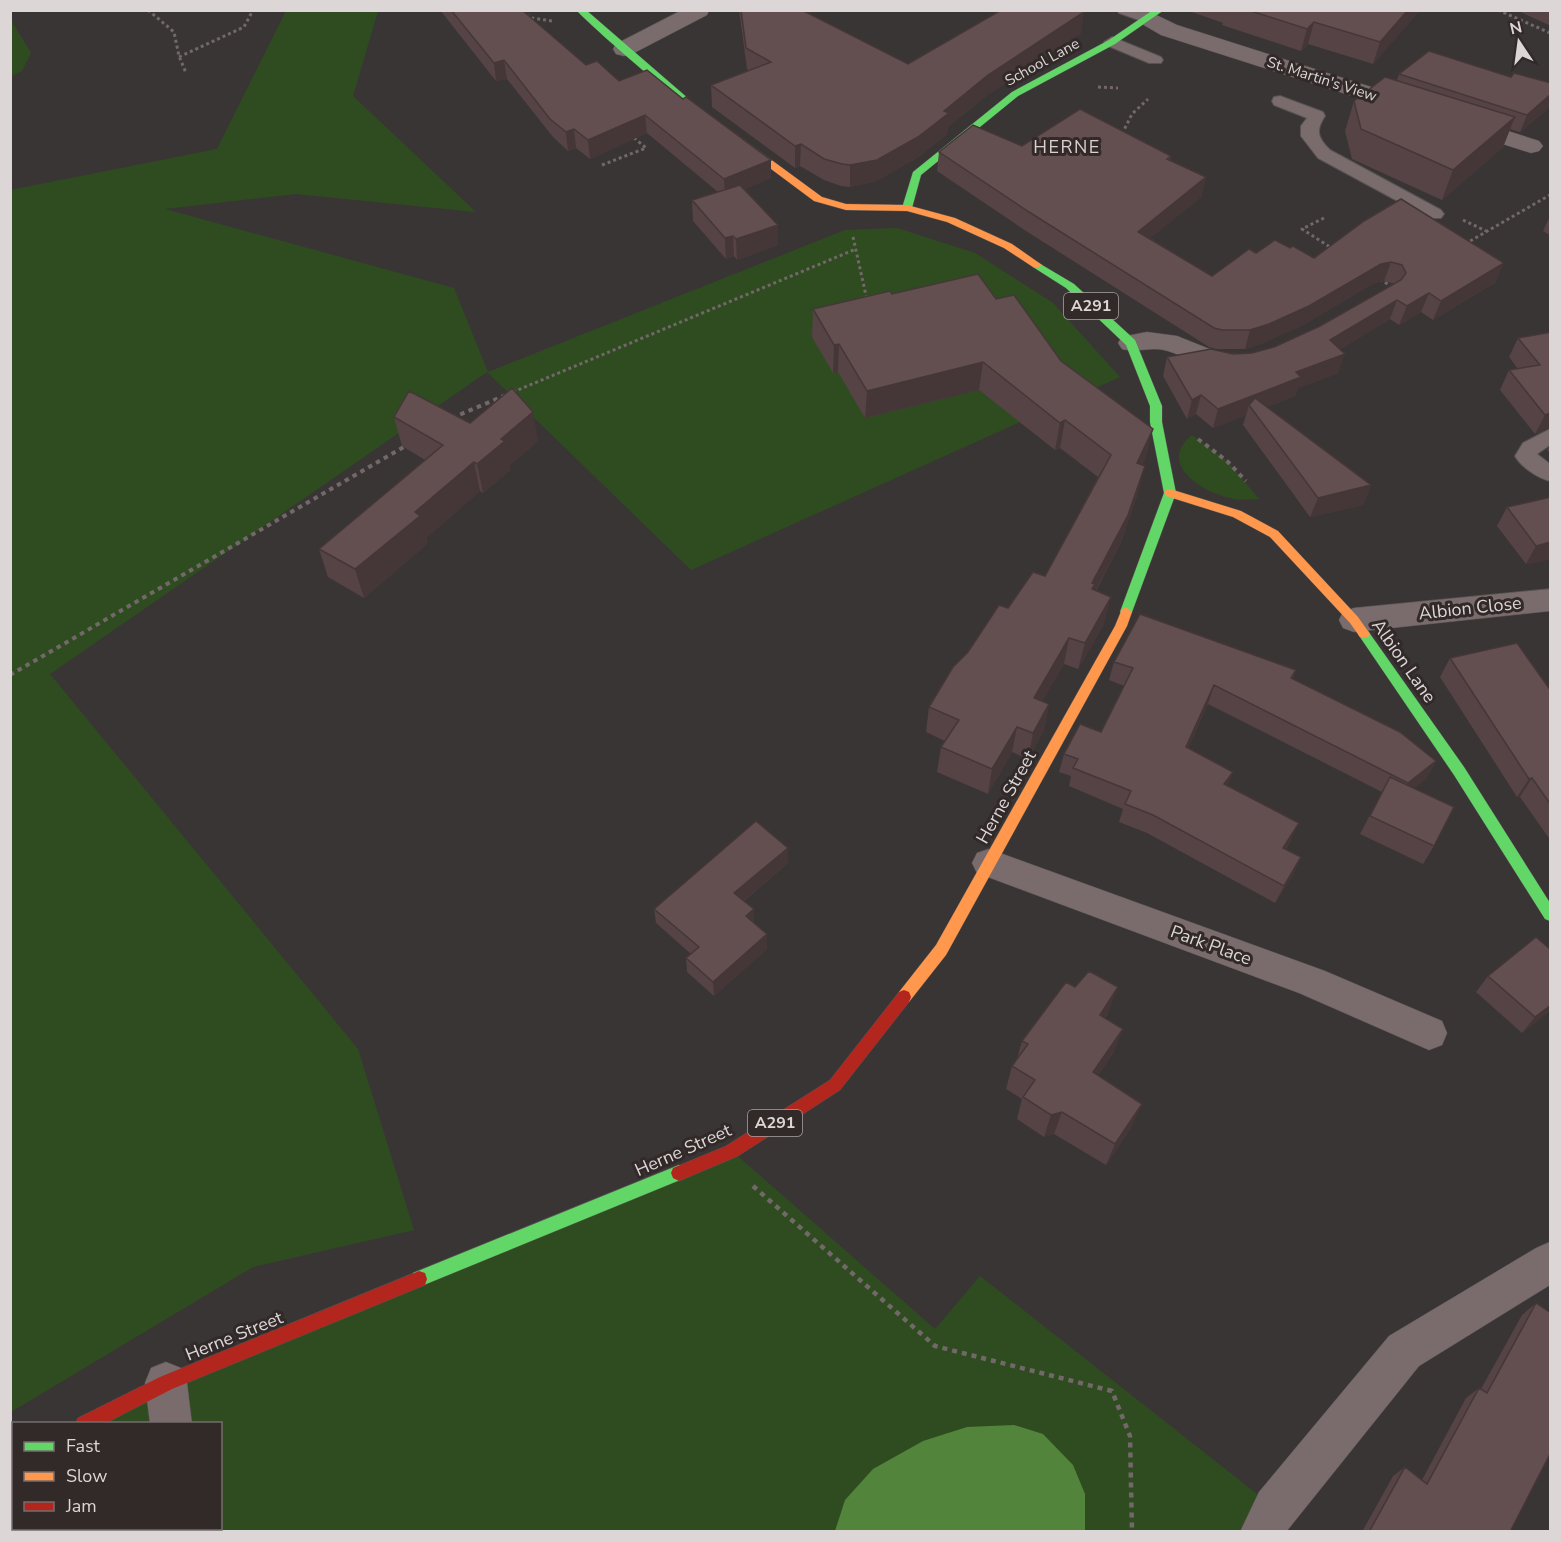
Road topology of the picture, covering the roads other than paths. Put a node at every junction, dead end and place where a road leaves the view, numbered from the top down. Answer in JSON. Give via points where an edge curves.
{"nodes":[{"id":1,"x":580,"y":10,"type":"edge"},
{"id":2,"x":699,"y":10,"type":"edge"},
{"id":3,"x":1125,"y":10,"type":"edge"},
{"id":4,"x":1155,"y":15,"type":"edge"},
{"id":5,"x":1112,"y":42,"type":"junction"},
{"id":6,"x":624,"y":49,"type":"junction"},
{"id":7,"x":1155,"y":60,"type":"dead end"},
{"id":8,"x":1280,"y":101,"type":"dead end"},
{"id":9,"x":1531,"y":146,"type":"dead end"},
{"id":10,"x":907,"y":208,"type":"junction"},
{"id":11,"x":1435,"y":214,"type":"dead end"},
{"id":12,"x":1131,"y":343,"type":"junction"},
{"id":13,"x":1264,"y":353,"type":"edge"},
{"id":14,"x":1551,"y":436,"type":"edge"},
{"id":15,"x":1551,"y":474,"type":"edge"},
{"id":16,"x":1170,"y":493,"type":"junction"},
{"id":17,"x":1551,"y":600,"type":"edge"},
{"id":18,"x":1354,"y":620,"type":"junction"},
{"id":19,"x":989,"y":863,"type":"junction"},
{"id":20,"x":1551,"y":915,"type":"edge"},
{"id":21,"x":1429,"y":1033,"type":"dead end"},
{"id":22,"x":1551,"y":1262,"type":"edge"},
{"id":23,"x":165,"y":1383,"type":"junction"},
{"id":24,"x":88,"y":1422,"type":"edge"},
{"id":25,"x":171,"y":1422,"type":"edge"},
{"id":26,"x":1262,"y":1532,"type":"edge"}],
"edges":[{"from":1,"to":6,"type":"main road","number":"A291"},
{"from":2,"to":6,"type":"street"},
{"from":3,"to":4,"type":"lane"},
{"from":4,"to":5,"type":"main road","name":"School Lane"},
{"from":4,"to":9,"type":"street","name":"St. Martin's View","via":[[1170,30]]},
{"from":5,"to":7,"type":"lane"},
{"from":5,"to":10,"type":"main road","name":"School Lane","via":[[1006,101],[916,174]]},
{"from":6,"to":10,"type":"main road","number":"A291","via":[[687,102],[818,199],[846,207]]},
{"from":8,"to":11,"type":"lane","via":[[1317,116],[1308,132],[1324,154]]},
{"from":10,"to":12,"type":"main road","number":"A291","via":[[951,220],[1008,246],[1070,286]]},
{"from":12,"to":13,"type":"street","via":[[1152,340],[1229,363]]},
{"from":12,"to":16,"type":"main road","number":"A291","via":[[1156,406]]},
{"from":14,"to":15,"type":"lane","via":[[1530,448],[1525,456]]},
{"from":16,"to":18,"type":"main road","name":"Albion Lane","via":[[1218,506],[1261,524]]},
{"from":16,"to":19,"type":"main road","name":"Herne Street","number":"A291","via":[[1121,626]]},
{"from":17,"to":18,"type":"street","name":"Albion Close"},
{"from":18,"to":20,"type":"main road","name":"Albion Lane","via":[[1459,771]]},
{"from":19,"to":21,"type":"street","name":"Park Place","via":[[1312,982]]},
{"from":19,"to":23,"type":"main road","name":"Herne Street","number":"A291","via":[[941,950],[835,1085],[732,1151]]},
{"from":22,"to":26,"type":"street","via":[[1404,1352],[1275,1508]]},
{"from":23,"to":24,"type":"main road","name":"Herne Street","number":"A291"},
{"from":23,"to":25,"type":"street"}]}
